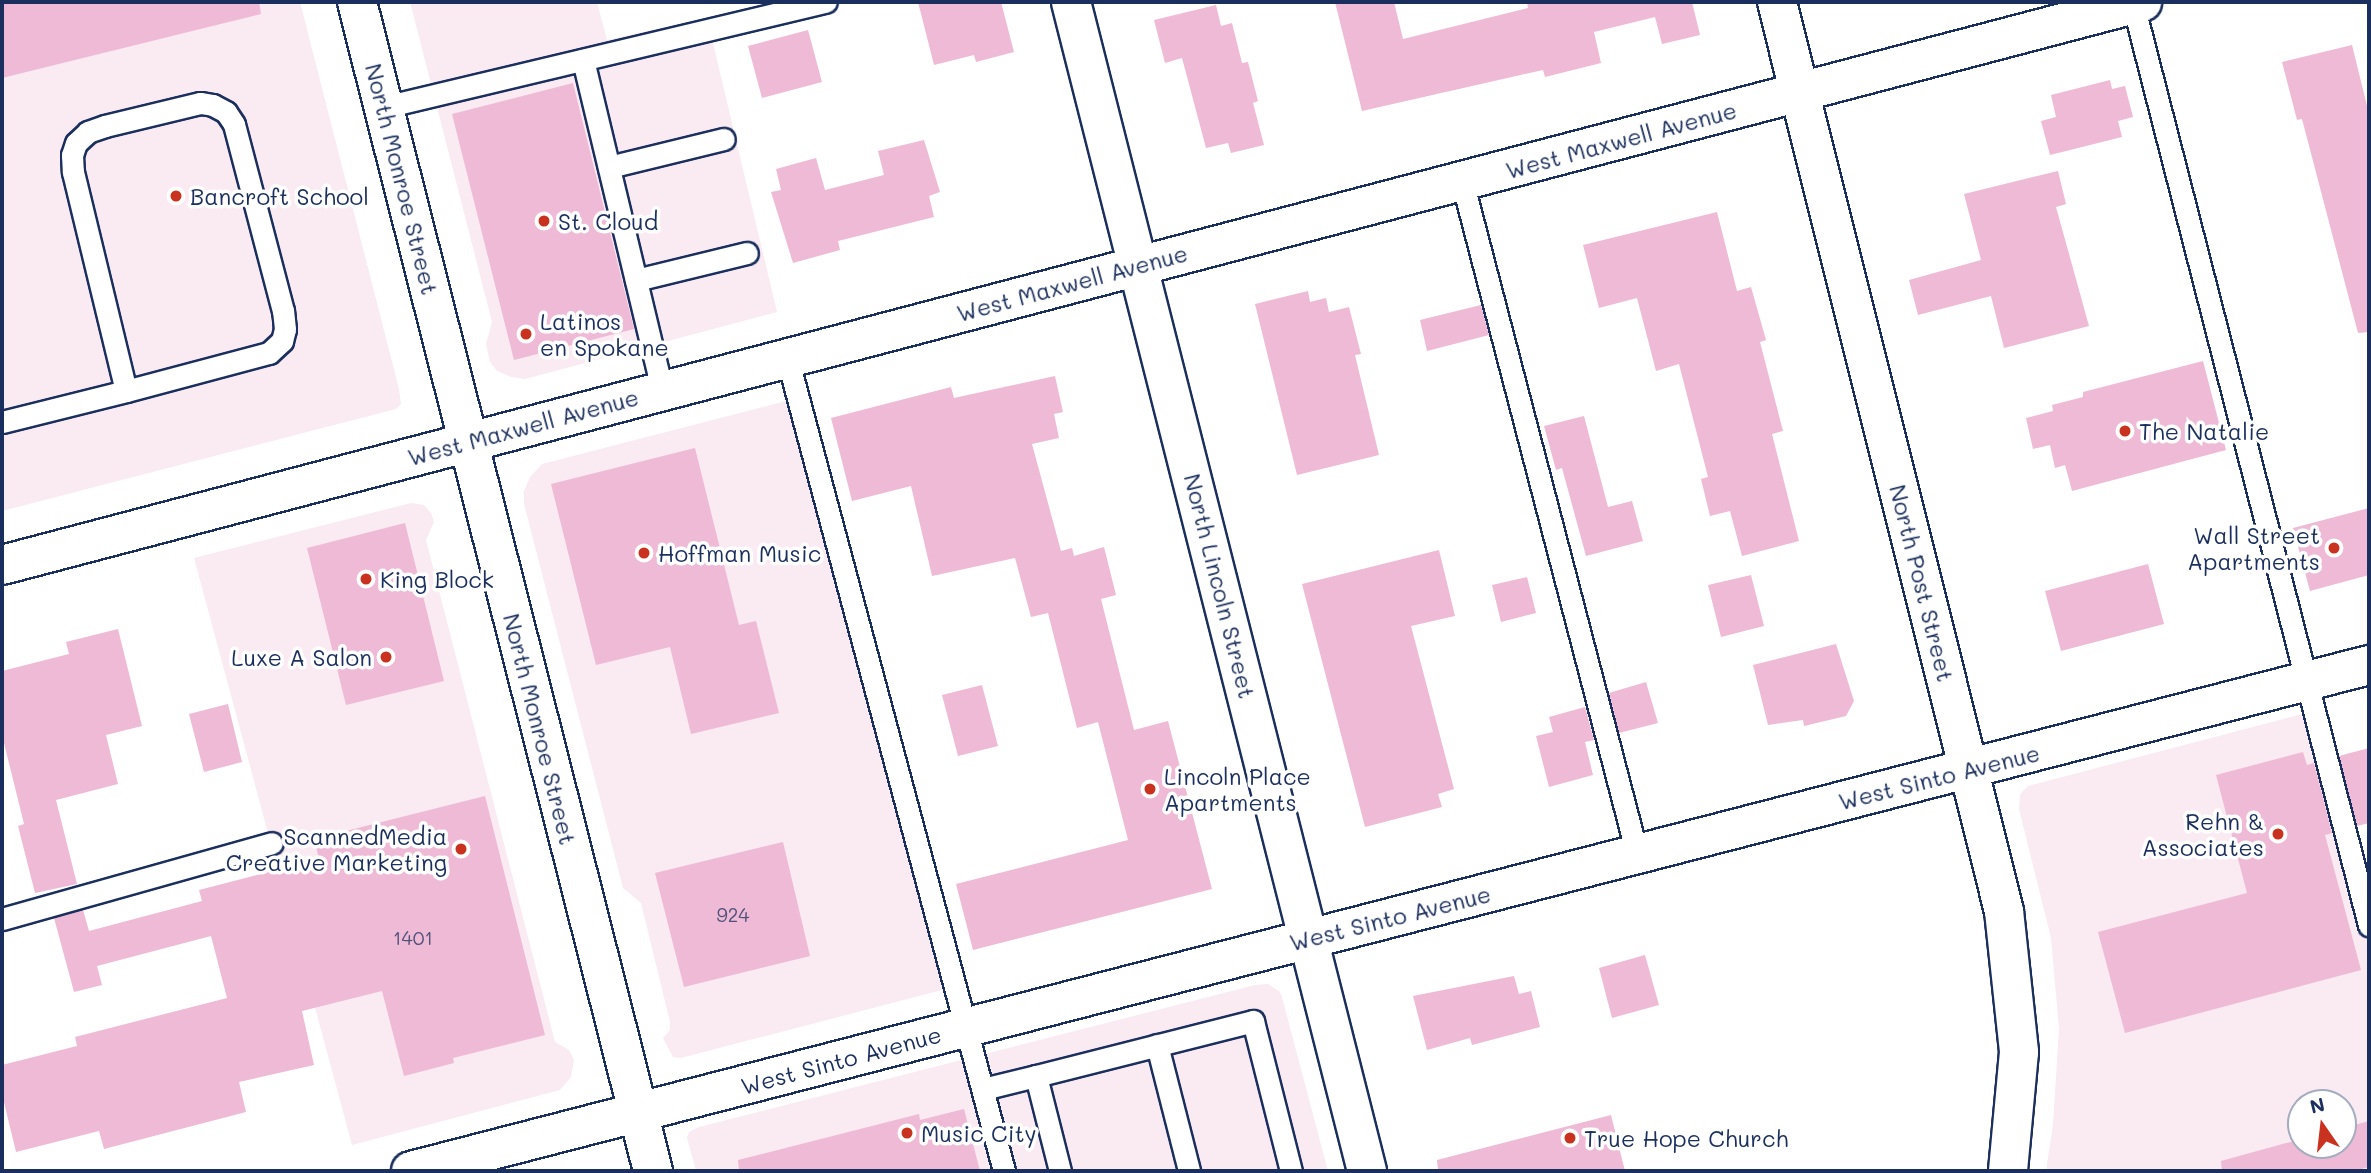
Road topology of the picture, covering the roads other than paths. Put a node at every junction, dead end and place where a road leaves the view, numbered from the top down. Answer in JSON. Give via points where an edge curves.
{"nodes":[{"id":1,"x":357,"y":2,"type":"edge"},
{"id":2,"x":826,"y":2,"type":"edge"},
{"id":3,"x":1070,"y":2,"type":"edge"},
{"id":4,"x":1777,"y":2,"type":"edge"},
{"id":5,"x":2138,"y":3,"type":"edge"},
{"id":6,"x":583,"y":60,"type":"junction"},
{"id":7,"x":1800,"y":93,"type":"junction"},
{"id":8,"x":384,"y":107,"type":"junction"},
{"id":9,"x":724,"y":139,"type":"dead end"},
{"id":10,"x":609,"y":167,"type":"junction"},
{"id":11,"x":1462,"y":181,"type":"junction"},
{"id":12,"x":747,"y":253,"type":"dead end"},
{"id":13,"x":1138,"y":266,"type":"junction"},
{"id":14,"x":636,"y":280,"type":"junction"},
{"id":15,"x":787,"y":358,"type":"junction"},
{"id":16,"x":662,"y":390,"type":"junction"},
{"id":17,"x":126,"y":391,"type":"junction"},
{"id":18,"x":2,"y":422,"type":"edge"},
{"id":19,"x":466,"y":442,"type":"junction"},
{"id":20,"x":2,"y":565,"type":"edge"},
{"id":21,"x":2369,"y":665,"type":"edge"},
{"id":22,"x":2307,"y":681,"type":"junction"},
{"id":23,"x":1969,"y":770,"type":"junction"},
{"id":24,"x":272,"y":843,"type":"dead end"},
{"id":25,"x":1637,"y":854,"type":"junction"},
{"id":26,"x":2,"y":919,"type":"edge"},
{"id":27,"x":2369,"y":925,"type":"edge"},
{"id":28,"x":1310,"y":938,"type":"junction"},
{"id":29,"x":967,"y":1027,"type":"junction"},
{"id":30,"x":1157,"y":1045,"type":"junction"},
{"id":31,"x":1035,"y":1076,"type":"junction"},
{"id":32,"x":983,"y":1089,"type":"junction"},
{"id":33,"x":638,"y":1112,"type":"junction"},
{"id":34,"x":411,"y":1171,"type":"edge"},
{"id":35,"x":653,"y":1171,"type":"edge"},
{"id":36,"x":1004,"y":1171,"type":"edge"},
{"id":37,"x":1060,"y":1171,"type":"edge"},
{"id":38,"x":1189,"y":1171,"type":"edge"},
{"id":39,"x":1291,"y":1171,"type":"edge"},
{"id":40,"x":1367,"y":1171,"type":"edge"},
{"id":41,"x":2008,"y":1171,"type":"edge"}],
"edges":[{"from":1,"to":8,"type":"street","name":"North Monroe Street"},
{"from":2,"to":6,"type":"lane"},
{"from":3,"to":13,"type":"street","name":"North Lincoln Street"},
{"from":4,"to":7,"type":"street","name":"North Post Street"},
{"from":5,"to":7,"type":"street","name":"West Maxwell Avenue"},
{"from":5,"to":22,"type":"lane"},
{"from":6,"to":8,"type":"lane"},
{"from":6,"to":10,"type":"lane"},
{"from":7,"to":11,"type":"street","name":"West Maxwell Avenue"},
{"from":7,"to":23,"type":"street","name":"North Post Street"},
{"from":8,"to":19,"type":"street","name":"North Monroe Street"},
{"from":9,"to":10,"type":"lane"},
{"from":10,"to":14,"type":"lane"},
{"from":11,"to":13,"type":"street","name":"West Maxwell Avenue"},
{"from":11,"to":25,"type":"lane"},
{"from":12,"to":14,"type":"lane"},
{"from":13,"to":15,"type":"street","name":"West Maxwell Avenue"},
{"from":13,"to":28,"type":"street","name":"North Lincoln Street"},
{"from":14,"to":16,"type":"lane"},
{"from":15,"to":16,"type":"street","name":"West Maxwell Avenue"},
{"from":15,"to":29,"type":"lane"},
{"from":16,"to":19,"type":"street","name":"West Maxwell Avenue"},
{"from":17,"to":17,"type":"lane","via":[[269,353],[282,341],[283,311],[234,124],[226,112],[212,105],[200,103],[88,132],[76,143],[72,155],[72,172]]},
{"from":17,"to":18,"type":"lane"},
{"from":19,"to":20,"type":"street","name":"West Maxwell Avenue"},
{"from":19,"to":33,"type":"street","name":"North Monroe Street"},
{"from":21,"to":22,"type":"street","name":"West Sinto Avenue"},
{"from":22,"to":23,"type":"street","name":"West Sinto Avenue"},
{"from":22,"to":27,"type":"lane"},
{"from":23,"to":25,"type":"street","name":"West Sinto Avenue"},
{"from":23,"to":41,"type":"street","name":"North Post Street","via":[[2004,911],[2019,1052]]},
{"from":24,"to":26,"type":"lane"},
{"from":25,"to":28,"type":"street","name":"West Sinto Avenue"},
{"from":28,"to":29,"type":"street","name":"West Sinto Avenue"},
{"from":28,"to":40,"type":"street","name":"North Lincoln Street"},
{"from":29,"to":32,"type":"lane"},
{"from":29,"to":33,"type":"street","name":"West Sinto Avenue"},
{"from":30,"to":31,"type":"lane"},
{"from":30,"to":38,"type":"lane"},
{"from":30,"to":39,"type":"lane","via":[[1253,1021]]},
{"from":31,"to":32,"type":"lane"},
{"from":31,"to":37,"type":"lane"},
{"from":32,"to":36,"type":"lane"},
{"from":33,"to":34,"type":"street","name":"West Sinto Avenue"},
{"from":33,"to":35,"type":"street","name":"North Monroe Street"}]}
